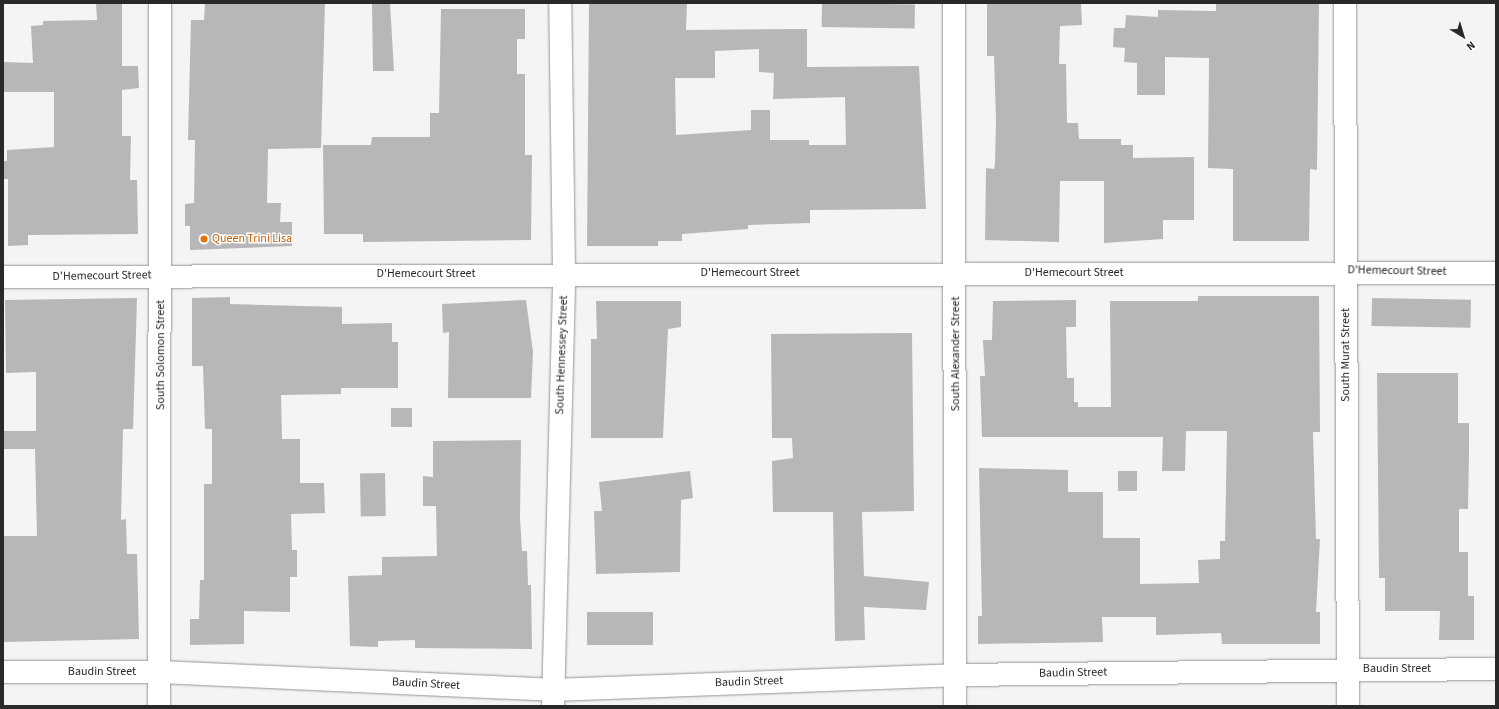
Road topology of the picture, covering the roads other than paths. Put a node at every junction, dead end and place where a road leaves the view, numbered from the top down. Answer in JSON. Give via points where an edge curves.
{"nodes":[{"id":1,"x":160,"y":3,"type":"edge"},
{"id":2,"x":560,"y":3,"type":"edge"},
{"id":3,"x":954,"y":3,"type":"edge"},
{"id":4,"x":1345,"y":3,"type":"edge"},
{"id":5,"x":1346,"y":271,"type":"junction"},
{"id":6,"x":1496,"y":272,"type":"edge"},
{"id":7,"x":564,"y":273,"type":"junction"},
{"id":8,"x":956,"y":274,"type":"junction"},
{"id":9,"x":161,"y":275,"type":"junction"},
{"id":10,"x":3,"y":277,"type":"edge"},
{"id":11,"x":1496,"y":669,"type":"edge"},
{"id":12,"x":1348,"y":670,"type":"junction"},
{"id":13,"x":3,"y":672,"type":"edge"},
{"id":14,"x":160,"y":672,"type":"junction"},
{"id":15,"x":955,"y":675,"type":"junction"},
{"id":16,"x":553,"y":698,"type":"edge"},
{"id":17,"x":159,"y":706,"type":"edge"},
{"id":18,"x":955,"y":706,"type":"edge"},
{"id":19,"x":1348,"y":706,"type":"edge"}],
"edges":[{"from":1,"to":9,"type":"street","name":"South Solomon Street"},
{"from":2,"to":7,"type":"street","name":"South Hennessey Street"},
{"from":3,"to":8,"type":"street","name":"South Alexander Street"},
{"from":4,"to":5,"type":"street","name":"South Murat Street"},
{"from":5,"to":6,"type":"street","name":"D'Hemecourt Street"},
{"from":5,"to":8,"type":"street","name":"D'Hemecourt Street"},
{"from":5,"to":12,"type":"street","name":"South Murat Street"},
{"from":7,"to":8,"type":"street","name":"D'Hemecourt Street"},
{"from":7,"to":9,"type":"street","name":"D'Hemecourt Street"},
{"from":7,"to":16,"type":"street","name":"South Hennessey Street"},
{"from":8,"to":15,"type":"street","name":"South Alexander Street"},
{"from":9,"to":10,"type":"street","name":"D'Hemecourt Street"},
{"from":9,"to":14,"type":"street","name":"South Solomon Street"},
{"from":11,"to":12,"type":"street","name":"Baudin Street"},
{"from":12,"to":15,"type":"street","name":"Baudin Street"},
{"from":12,"to":19,"type":"street","name":"South Murat Street"},
{"from":13,"to":14,"type":"street","name":"Baudin Street"},
{"from":14,"to":16,"type":"street","name":"Baudin Street"},
{"from":14,"to":17,"type":"street","name":"South Solomon Street"},
{"from":15,"to":16,"type":"street","name":"Baudin Street"},
{"from":15,"to":18,"type":"street","name":"South Alexander Street"}]}
